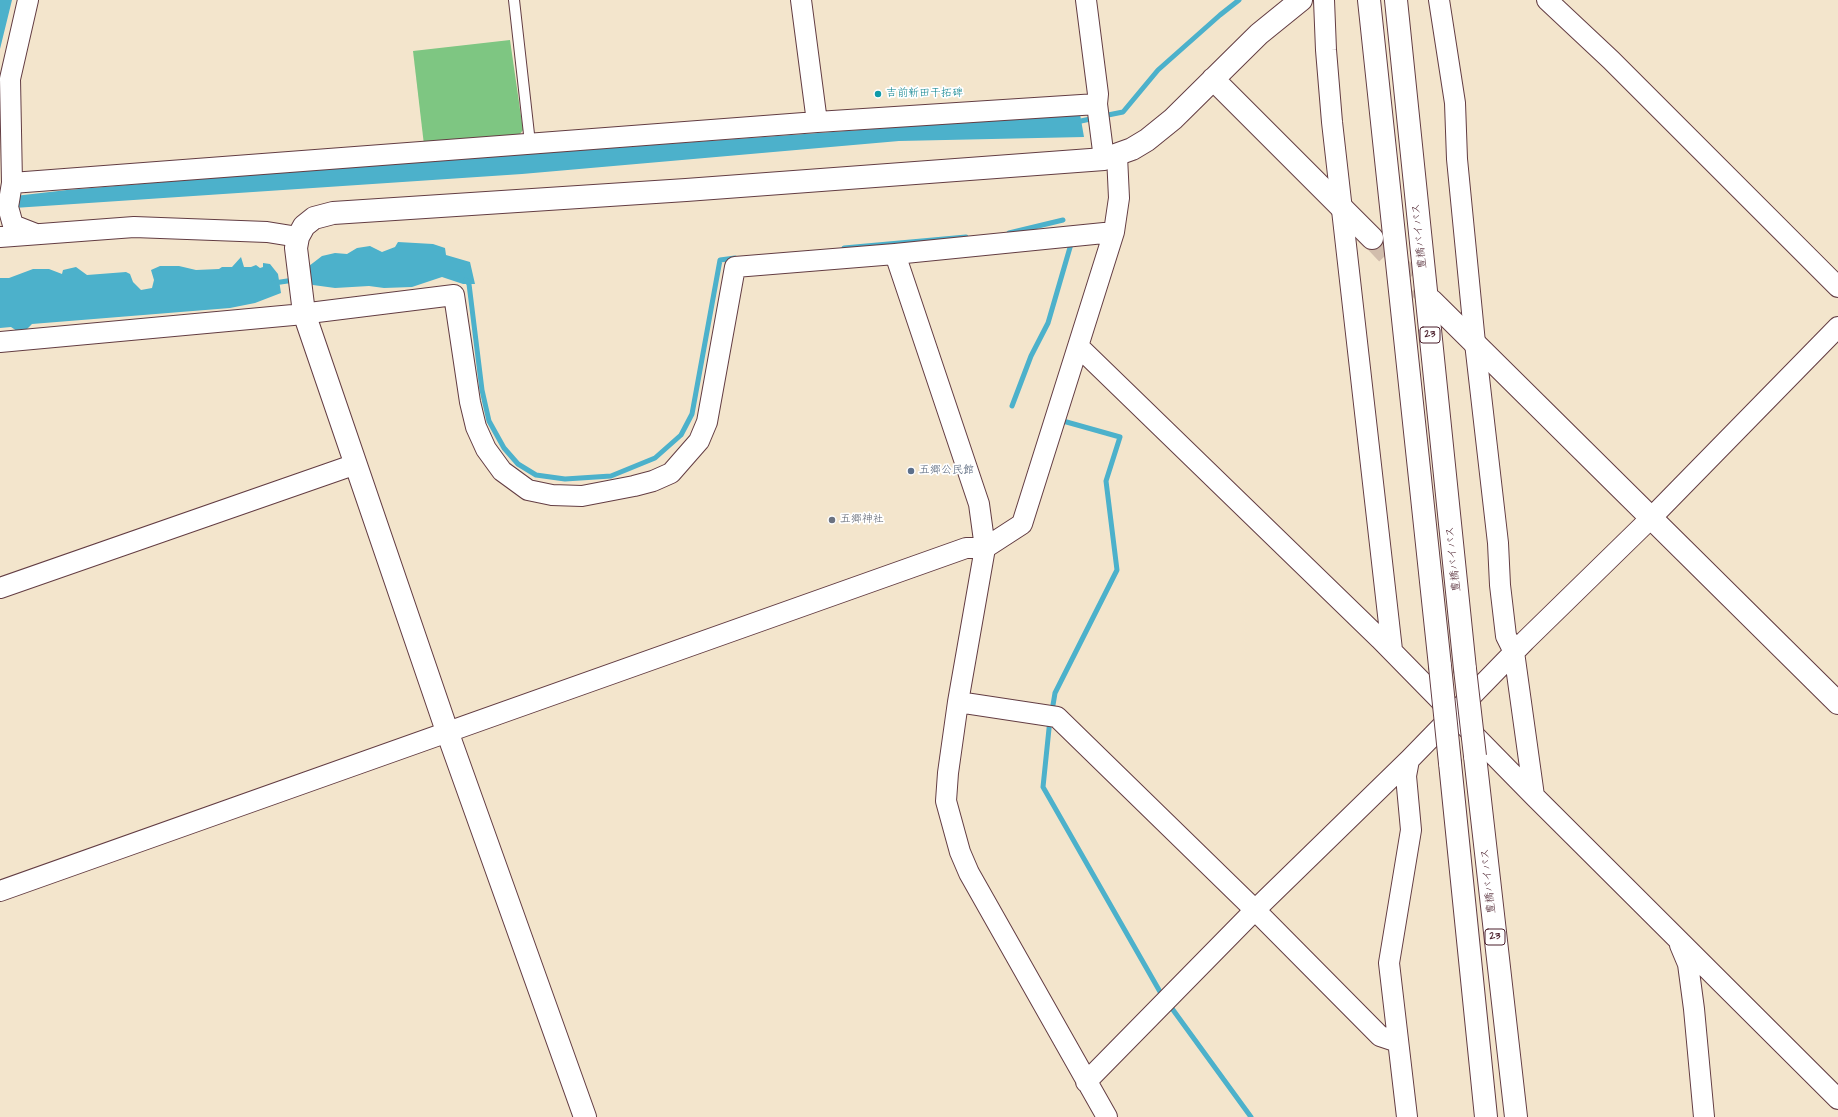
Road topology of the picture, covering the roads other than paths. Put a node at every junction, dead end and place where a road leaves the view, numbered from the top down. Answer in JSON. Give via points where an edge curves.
{"nodes":[{"id":1,"x":28,"y":0,"type":"edge"},
{"id":2,"x":514,"y":0,"type":"edge"},
{"id":3,"x":801,"y":0,"type":"edge"},
{"id":4,"x":1086,"y":0,"type":"edge"},
{"id":5,"x":1301,"y":0,"type":"edge"},
{"id":6,"x":1324,"y":0,"type":"edge"},
{"id":7,"x":1369,"y":0,"type":"edge"},
{"id":8,"x":1396,"y":0,"type":"edge"},
{"id":9,"x":1439,"y":0,"type":"edge"},
{"id":10,"x":1547,"y":0,"type":"edge"},
{"id":11,"x":5,"y":78,"type":"edge"},
{"id":12,"x":1214,"y":79,"type":"junction"},
{"id":13,"x":1098,"y":107,"type":"junction"},
{"id":14,"x":817,"y":122,"type":"junction"},
{"id":15,"x":530,"y":143,"type":"junction"},
{"id":16,"x":1111,"y":157,"type":"junction"},
{"id":17,"x":12,"y":183,"type":"junction"},
{"id":18,"x":1343,"y":208,"type":"junction"},
{"id":19,"x":1114,"y":232,"type":"junction"},
{"id":20,"x":38,"y":235,"type":"junction"},
{"id":21,"x":0,"y":237,"type":"edge"},
{"id":22,"x":298,"y":237,"type":"junction"},
{"id":23,"x":1372,"y":238,"type":"tunnel mouth"},
{"id":24,"x":894,"y":254,"type":"junction"},
{"id":25,"x":1838,"y":287,"type":"edge"},
{"id":26,"x":1432,"y":301,"type":"tunnel mouth"},
{"id":27,"x":304,"y":313,"type":"junction"},
{"id":28,"x":1838,"y":327,"type":"edge"},
{"id":29,"x":0,"y":342,"type":"edge"},
{"id":30,"x":1475,"y":343,"type":"junction"},
{"id":31,"x":1079,"y":347,"type":"junction"},
{"id":32,"x":356,"y":464,"type":"junction"},
{"id":33,"x":1651,"y":518,"type":"junction"},
{"id":34,"x":985,"y":548,"type":"junction"},
{"id":35,"x":0,"y":588,"type":"edge"},
{"id":36,"x":1392,"y":650,"type":"junction"},
{"id":37,"x":1514,"y":652,"type":"junction"},
{"id":38,"x":958,"y":702,"type":"junction"},
{"id":39,"x":1838,"y":703,"type":"edge"},
{"id":40,"x":1455,"y":714,"type":"junction"},
{"id":41,"x":447,"y":731,"type":"junction"},
{"id":42,"x":1409,"y":760,"type":"junction"},
{"id":43,"x":1534,"y":796,"type":"junction"},
{"id":44,"x":0,"y":891,"type":"edge"},
{"id":45,"x":1255,"y":910,"type":"junction"},
{"id":46,"x":1679,"y":941,"type":"junction"},
{"id":47,"x":1398,"y":1042,"type":"junction"},
{"id":48,"x":1086,"y":1082,"type":"junction"},
{"id":49,"x":1838,"y":1099,"type":"edge"},
{"id":50,"x":1099,"y":1115,"type":"edge"},
{"id":51,"x":584,"y":1117,"type":"edge"},
{"id":52,"x":1407,"y":1117,"type":"edge"},
{"id":53,"x":1486,"y":1117,"type":"edge"},
{"id":54,"x":1516,"y":1117,"type":"edge"},
{"id":55,"x":1704,"y":1117,"type":"edge"}],
"edges":[{"from":1,"to":11,"type":"street"},
{"from":2,"to":15,"type":"lane"},
{"from":3,"to":14,"type":"street"},
{"from":4,"to":13,"type":"street"},
{"from":5,"to":12,"type":"main road","via":[[1259,34]]},
{"from":6,"to":18,"type":"street","via":[[1326,50]]},
{"from":7,"to":53,"type":"main road","number":"23","bridge":true},
{"from":8,"to":54,"type":"main road","name":"豊橋バイパス","number":"23","bridge":true,"via":[[1465,670]]},
{"from":9,"to":30,"type":"street","via":[[1455,103],[1457,159]]},
{"from":10,"to":25,"type":"street","via":[[1611,60]]},
{"from":11,"to":17,"type":"street"},
{"from":12,"to":16,"type":"main road","via":[[1153,136],[1132,149]]},
{"from":12,"to":18,"type":"main road"},
{"from":13,"to":14,"type":"street"},
{"from":13,"to":16,"type":"street","via":[[1100,129]]},
{"from":14,"to":15,"type":"street"},
{"from":15,"to":17,"type":"street"},
{"from":16,"to":19,"type":"street","via":[[1119,198]]},
{"from":16,"to":22,"type":"main road","via":[[686,190],[333,213],[314,218],[304,226]]},
{"from":17,"to":20,"type":"street","via":[[8,207],[13,225]]},
{"from":18,"to":23,"type":"main road"},
{"from":18,"to":36,"type":"street"},
{"from":19,"to":24,"type":"street"},
{"from":19,"to":31,"type":"street"},
{"from":20,"to":21,"type":"street"},
{"from":20,"to":22,"type":"street","via":[[134,227],[267,232]]},
{"from":22,"to":27,"type":"main road","via":[[297,260]]},
{"from":24,"to":27,"type":"street","via":[[735,267],[707,422],[699,441],[671,473],[634,486],[582,496],[552,495],[528,490],[502,471],[486,449],[476,428],[470,402],[454,295]]},
{"from":24,"to":34,"type":"street","via":[[979,504]]},
{"from":26,"to":30,"type":"main road"},
{"from":27,"to":29,"type":"street"},
{"from":27,"to":32,"type":"main road"},
{"from":28,"to":33,"type":"street"},
{"from":30,"to":33,"type":"main road"},
{"from":30,"to":37,"type":"street","via":[[1506,636]]},
{"from":31,"to":34,"type":"street","via":[[1022,524]]},
{"from":31,"to":36,"type":"street"},
{"from":32,"to":35,"type":"street"},
{"from":32,"to":41,"type":"main road"},
{"from":33,"to":37,"type":"street"},
{"from":33,"to":39,"type":"main road"},
{"from":34,"to":38,"type":"street"},
{"from":34,"to":41,"type":"street","via":[[966,548]]},
{"from":36,"to":40,"type":"street"},
{"from":37,"to":40,"type":"street"},
{"from":37,"to":43,"type":"street"},
{"from":38,"to":45,"type":"street","via":[[1051,716]]},
{"from":38,"to":48,"type":"street","via":[[946,801],[960,852]]},
{"from":40,"to":42,"type":"street"},
{"from":40,"to":43,"type":"street"},
{"from":41,"to":44,"type":"street"},
{"from":41,"to":51,"type":"main road"},
{"from":42,"to":45,"type":"street"},
{"from":42,"to":47,"type":"street","via":[[1406,776],[1411,830],[1389,963]]},
{"from":43,"to":46,"type":"street"},
{"from":45,"to":47,"type":"street","via":[[1380,1036]]},
{"from":45,"to":48,"type":"street"},
{"from":46,"to":49,"type":"street"},
{"from":46,"to":55,"type":"street","via":[[1688,964]]},
{"from":47,"to":52,"type":"street"},
{"from":48,"to":50,"type":"street"}]}
